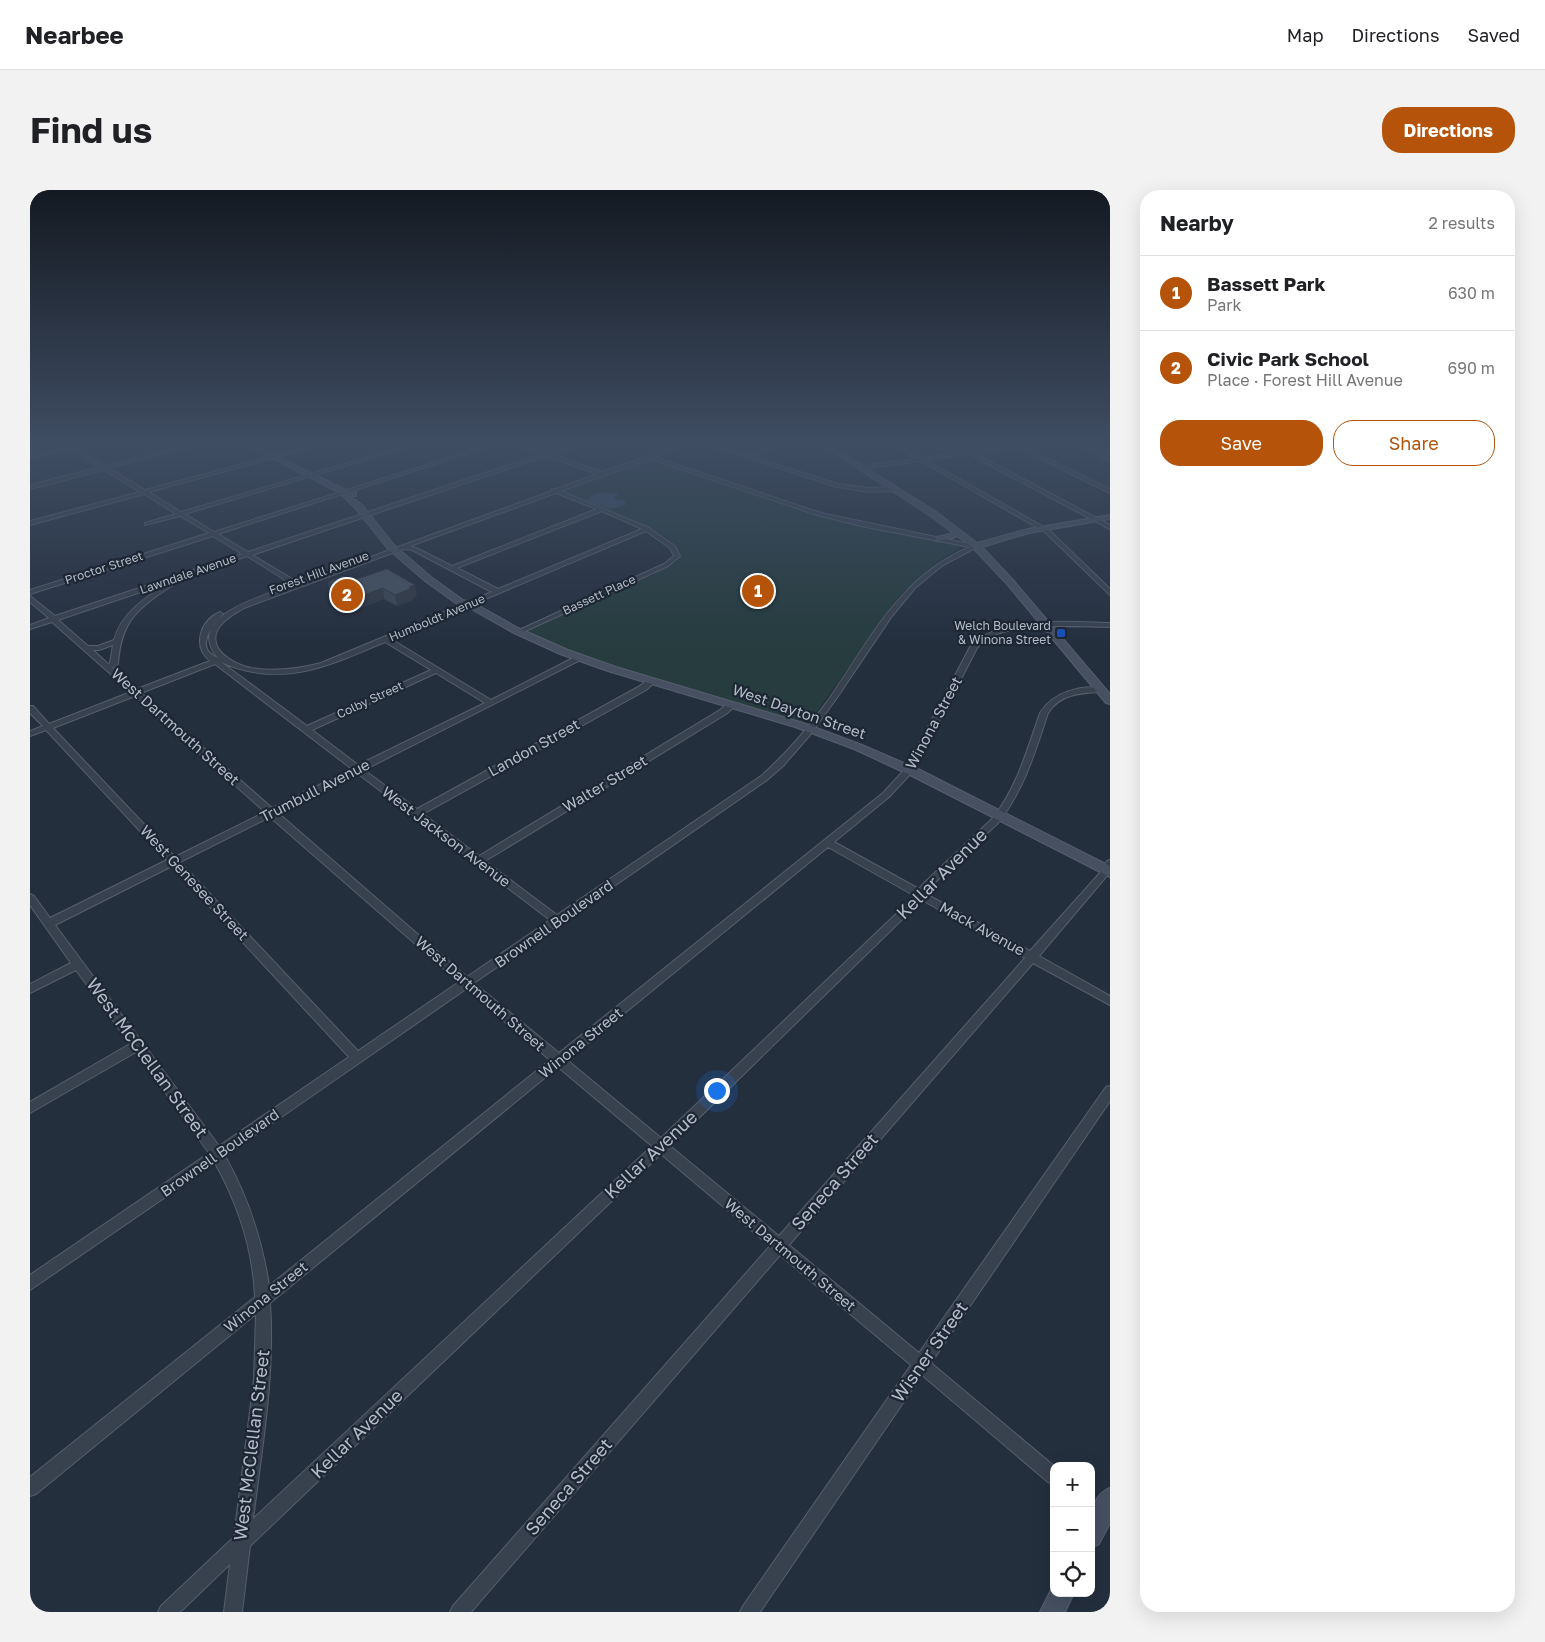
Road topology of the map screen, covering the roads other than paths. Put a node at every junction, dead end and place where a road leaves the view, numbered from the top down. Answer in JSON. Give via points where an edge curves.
{"nodes":[{"id":1,"x":69,"y":511,"type":"edge"},
{"id":2,"x":177,"y":511,"type":"edge"},
{"id":3,"x":190,"y":511,"type":"edge"},
{"id":4,"x":284,"y":511,"type":"edge"},
{"id":5,"x":373,"y":511,"type":"edge"},
{"id":6,"x":495,"y":511,"type":"edge"},
{"id":7,"x":596,"y":511,"type":"edge"},
{"id":8,"x":607,"y":511,"type":"edge"},
{"id":9,"x":810,"y":511,"type":"edge"},
{"id":10,"x":928,"y":511,"type":"edge"},
{"id":11,"x":1014,"y":511,"type":"edge"},
{"id":12,"x":1082,"y":511,"type":"edge"},
{"id":13,"x":368,"y":513,"type":"junction"},
{"id":14,"x":181,"y":514,"type":"junction"},
{"id":15,"x":1110,"y":517,"type":"edge"},
{"id":16,"x":1096,"y":519,"type":"junction"},
{"id":17,"x":32,"y":521,"type":"edge"},
{"id":18,"x":147,"y":524,"type":"dead end"},
{"id":19,"x":1110,"y":527,"type":"edge"},
{"id":20,"x":1043,"y":528,"type":"junction"},
{"id":21,"x":647,"y":529,"type":"junction"},
{"id":22,"x":955,"y":530,"type":"junction"},
{"id":23,"x":213,"y":534,"type":"junction"},
{"id":24,"x":939,"y":538,"type":"junction"},
{"id":25,"x":976,"y":546,"type":"junction"},
{"id":26,"x":397,"y":547,"type":"junction"},
{"id":27,"x":246,"y":554,"type":"junction"},
{"id":28,"x":452,"y":568,"type":"junction"},
{"id":29,"x":174,"y":578,"type":"junction"},
{"id":30,"x":295,"y":584,"type":"junction"},
{"id":31,"x":30,"y":592,"type":"edge"},
{"id":32,"x":133,"y":592,"type":"junction"},
{"id":33,"x":498,"y":592,"type":"junction"},
{"id":34,"x":1110,"y":594,"type":"edge"},
{"id":35,"x":30,"y":598,"type":"edge"},
{"id":36,"x":150,"y":598,"type":"junction"},
{"id":37,"x":469,"y":604,"type":"junction"},
{"id":38,"x":54,"y":619,"type":"junction"},
{"id":39,"x":1110,"y":624,"type":"edge"},
{"id":40,"x":1046,"y":626,"type":"junction"},
{"id":41,"x":30,"y":627,"type":"edge"},
{"id":42,"x":519,"y":632,"type":"junction"},
{"id":43,"x":387,"y":640,"type":"junction"},
{"id":44,"x":115,"y":642,"type":"junction"},
{"id":45,"x":87,"y":648,"type":"junction"},
{"id":46,"x":580,"y":658,"type":"junction"},
{"id":47,"x":219,"y":660,"type":"junction"},
{"id":48,"x":108,"y":667,"type":"junction"},
{"id":49,"x":436,"y":670,"type":"junction"},
{"id":50,"x":264,"y":671,"type":"junction"},
{"id":51,"x":652,"y":681,"type":"junction"},
{"id":52,"x":246,"y":684,"type":"junction"},
{"id":53,"x":1101,"y":690,"type":"junction"},
{"id":54,"x":137,"y":692,"type":"junction"},
{"id":55,"x":1110,"y":701,"type":"edge"},
{"id":56,"x":491,"y":703,"type":"junction"},
{"id":57,"x":731,"y":705,"type":"junction"},
{"id":58,"x":30,"y":708,"type":"edge"},
{"id":59,"x":48,"y":727,"type":"junction"},
{"id":60,"x":810,"y":729,"type":"junction"},
{"id":61,"x":304,"y":730,"type":"junction"},
{"id":62,"x":30,"y":734,"type":"edge"},
{"id":63,"x":357,"y":770,"type":"junction"},
{"id":64,"x":910,"y":770,"type":"junction"},
{"id":65,"x":272,"y":813,"type":"junction"},
{"id":66,"x":415,"y":814,"type":"junction"},
{"id":67,"x":1000,"y":816,"type":"junction"},
{"id":68,"x":828,"y":843,"type":"junction"},
{"id":69,"x":174,"y":861,"type":"junction"},
{"id":70,"x":478,"y":861,"type":"junction"},
{"id":71,"x":1109,"y":868,"type":"edge"},
{"id":72,"x":920,"y":895,"type":"junction"},
{"id":73,"x":31,"y":901,"type":"edge"},
{"id":74,"x":558,"y":921,"type":"junction"},
{"id":75,"x":48,"y":924,"type":"junction"},
{"id":76,"x":1031,"y":957,"type":"junction"},
{"id":77,"x":78,"y":964,"type":"junction"},
{"id":78,"x":467,"y":983,"type":"junction"},
{"id":79,"x":30,"y":989,"type":"edge"},
{"id":80,"x":1110,"y":1001,"type":"edge"},
{"id":81,"x":138,"y":1045,"type":"junction"},
{"id":82,"x":358,"y":1058,"type":"junction"},
{"id":83,"x":559,"y":1061,"type":"junction"},
{"id":84,"x":1110,"y":1091,"type":"edge"},
{"id":85,"x":30,"y":1108,"type":"edge"},
{"id":86,"x":660,"y":1146,"type":"junction"},
{"id":87,"x":218,"y":1155,"type":"junction"},
{"id":88,"x":779,"y":1246,"type":"junction"},
{"id":89,"x":30,"y":1283,"type":"edge"},
{"id":90,"x":264,"y":1299,"type":"junction"},
{"id":91,"x":922,"y":1365,"type":"junction"},
{"id":92,"x":1050,"y":1473,"type":"edge"},
{"id":93,"x":30,"y":1488,"type":"edge"},
{"id":94,"x":241,"y":1543,"type":"junction"},
{"id":95,"x":1060,"y":1597,"type":"edge"},
{"id":96,"x":167,"y":1612,"type":"edge"},
{"id":97,"x":233,"y":1612,"type":"edge"},
{"id":98,"x":459,"y":1612,"type":"edge"},
{"id":99,"x":750,"y":1612,"type":"edge"},
{"id":100,"x":1052,"y":1612,"type":"edge"}],
"edges":[{"from":1,"to":17,"type":"street"},
{"from":2,"to":14,"type":"street"},
{"from":3,"to":14,"type":"street"},
{"from":4,"to":23,"type":"street","name":"Proctor Street"},
{"from":5,"to":13,"type":"street","name":"Lawndale Avenue"},
{"from":6,"to":26,"type":"street","name":"Forest Hill Avenue"},
{"from":7,"to":28,"type":"street"},
{"from":8,"to":21,"type":"street"},
{"from":9,"to":24,"type":"street"},
{"from":10,"to":22,"type":"street"},
{"from":11,"to":20,"type":"street"},
{"from":12,"to":16,"type":"street"},
{"from":13,"to":26,"type":"street","name":"West Dayton Street"},
{"from":13,"to":27,"type":"street","name":"Lawndale Avenue"},
{"from":14,"to":18,"type":"street"},
{"from":14,"to":23,"type":"street"},
{"from":15,"to":16,"type":"street"},
{"from":16,"to":19,"type":"street"},
{"from":16,"to":20,"type":"street"},
{"from":20,"to":25,"type":"street"},
{"from":20,"to":34,"type":"street"},
{"from":21,"to":33,"type":"street","name":"Humboldt Avenue"},
{"from":21,"to":42,"type":"street","name":"Bassett Place","via":[[674,547],[677,556],[666,565]]},
{"from":22,"to":24,"type":"street","via":[[952,537]]},
{"from":22,"to":25,"type":"street"},
{"from":23,"to":27,"type":"street"},
{"from":23,"to":31,"type":"street","name":"Proctor Street"},
{"from":24,"to":25,"type":"street"},
{"from":25,"to":40,"type":"street"},
{"from":25,"to":60,"type":"street","name":"Brownell Boulevard","via":[[941,563],[907,591]]},
{"from":26,"to":28,"type":"street","via":[[413,549]]},
{"from":26,"to":30,"type":"street","name":"Forest Hill Avenue"},
{"from":26,"to":37,"type":"street","name":"West Dayton Street","via":[[460,602]]},
{"from":27,"to":29,"type":"street","name":"Lawndale Avenue"},
{"from":27,"to":30,"type":"street"},
{"from":28,"to":33,"type":"street"},
{"from":29,"to":32,"type":"street","name":"Lawndale Avenue"},
{"from":29,"to":36,"type":"street","via":[[175,581]]},
{"from":30,"to":47,"type":"street","name":"Forest Hill Avenue","via":[[240,602],[212,621],[202,641],[205,652]]},
{"from":32,"to":36,"type":"street","via":[[145,593]]},
{"from":32,"to":38,"type":"street","name":"Lawndale Avenue"},
{"from":33,"to":37,"type":"street","name":"Humboldt Avenue"},
{"from":35,"to":38,"type":"street","name":"West Dartmouth Street"},
{"from":36,"to":44,"type":"street","via":[[126,622]]},
{"from":37,"to":42,"type":"street","name":"West Dayton Street"},
{"from":37,"to":43,"type":"street","name":"Humboldt Avenue"},
{"from":38,"to":41,"type":"street","name":"Lawndale Avenue"},
{"from":38,"to":45,"type":"street","name":"West Dartmouth Street"},
{"from":39,"to":40,"type":"street","name":"Winona Street"},
{"from":40,"to":53,"type":"street"},
{"from":40,"to":64,"type":"street","name":"Winona Street","via":[[1004,629],[978,642]]},
{"from":42,"to":46,"type":"street","name":"West Dayton Street"},
{"from":43,"to":49,"type":"street"},
{"from":43,"to":50,"type":"street","name":"Humboldt Avenue","via":[[323,665],[290,671]]},
{"from":44,"to":45,"type":"street","via":[[102,648]]},
{"from":44,"to":48,"type":"street","via":[[114,664]]},
{"from":45,"to":48,"type":"street","name":"West Dartmouth Street"},
{"from":46,"to":51,"type":"street","name":"West Dayton Street"},
{"from":46,"to":56,"type":"street","name":"Trumbull Avenue"},
{"from":47,"to":50,"type":"street","name":"Humboldt Avenue"},
{"from":47,"to":52,"type":"street","name":"West Jackson Avenue"},
{"from":47,"to":54,"type":"street"},
{"from":48,"to":54,"type":"street","name":"West Dartmouth Street"},
{"from":49,"to":56,"type":"street"},
{"from":49,"to":61,"type":"street","name":"Colby Street"},
{"from":50,"to":52,"type":"street","via":[[249,677],[244,681]]},
{"from":51,"to":57,"type":"street","name":"West Dayton Street"},
{"from":51,"to":66,"type":"street","name":"Landon Street"},
{"from":52,"to":61,"type":"street","name":"West Jackson Avenue"},
{"from":53,"to":55,"type":"street"},
{"from":53,"to":67,"type":"street","name":"Kellar Avenue","via":[[1069,693],[1047,706],[1013,793]]},
{"from":54,"to":59,"type":"street"},
{"from":54,"to":65,"type":"street","name":"West Dartmouth Street"},
{"from":56,"to":63,"type":"street","name":"Trumbull Avenue"},
{"from":57,"to":60,"type":"street","name":"West Dayton Street"},
{"from":57,"to":70,"type":"street","name":"Walter Street"},
{"from":58,"to":59,"type":"street","name":"West Genesee Street"},
{"from":59,"to":62,"type":"street"},
{"from":59,"to":69,"type":"street","name":"West Genesee Street"},
{"from":60,"to":64,"type":"street","name":"West Dayton Street"},
{"from":60,"to":74,"type":"street","name":"Brownell Boulevard","via":[[764,778]]},
{"from":61,"to":63,"type":"street","name":"West Jackson Avenue"},
{"from":63,"to":65,"type":"street","name":"Trumbull Avenue"},
{"from":63,"to":66,"type":"street","name":"West Jackson Avenue"},
{"from":64,"to":67,"type":"street","name":"West Dayton Street"},
{"from":64,"to":68,"type":"street","name":"Winona Street"},
{"from":65,"to":69,"type":"street","name":"Trumbull Avenue"},
{"from":65,"to":78,"type":"street","name":"West Dartmouth Street"},
{"from":66,"to":70,"type":"street","name":"West Jackson Avenue"},
{"from":67,"to":71,"type":"street","name":"West Dayton Street"},
{"from":67,"to":72,"type":"street","name":"Kellar Avenue"},
{"from":68,"to":72,"type":"street","name":"Mack Avenue"},
{"from":68,"to":83,"type":"street","name":"Winona Street"},
{"from":69,"to":75,"type":"street","name":"Trumbull Avenue"},
{"from":69,"to":82,"type":"street","name":"West Genesee Street"},
{"from":70,"to":74,"type":"street","name":"West Jackson Avenue"},
{"from":71,"to":76,"type":"street","name":"Seneca Street"},
{"from":72,"to":76,"type":"street","name":"Mack Avenue"},
{"from":72,"to":86,"type":"street","name":"Kellar Avenue"},
{"from":73,"to":75,"type":"street","name":"West McClellan Street"},
{"from":74,"to":78,"type":"street","name":"Brownell Boulevard"},
{"from":75,"to":77,"type":"street","name":"West McClellan Street"},
{"from":76,"to":80,"type":"street","name":"Mack Avenue"},
{"from":76,"to":88,"type":"street","name":"Seneca Street"},
{"from":77,"to":79,"type":"street"},
{"from":77,"to":81,"type":"street","name":"West McClellan Street"},
{"from":78,"to":82,"type":"street","name":"Brownell Boulevard"},
{"from":78,"to":83,"type":"street","name":"West Dartmouth Street"},
{"from":81,"to":85,"type":"street"},
{"from":81,"to":87,"type":"street","name":"West McClellan Street"},
{"from":82,"to":87,"type":"street","name":"Brownell Boulevard"},
{"from":83,"to":86,"type":"street","name":"West Dartmouth Street"},
{"from":83,"to":90,"type":"street","name":"Winona Street"},
{"from":84,"to":91,"type":"street","name":"Wisner Street"},
{"from":86,"to":88,"type":"street","name":"West Dartmouth Street"},
{"from":86,"to":94,"type":"street","name":"Kellar Avenue"},
{"from":87,"to":89,"type":"street","name":"Brownell Boulevard"},
{"from":87,"to":90,"type":"street","name":"West McClellan Street","via":[[249,1219]]},
{"from":88,"to":91,"type":"street","name":"West Dartmouth Street"},
{"from":88,"to":98,"type":"street","name":"Seneca Street"},
{"from":90,"to":93,"type":"street","name":"Winona Street"},
{"from":90,"to":94,"type":"street","name":"West McClellan Street","via":[[263,1370]]},
{"from":91,"to":92,"type":"street","name":"West Dartmouth Street"},
{"from":91,"to":99,"type":"street","name":"Wisner Street"},
{"from":94,"to":96,"type":"street","name":"Kellar Avenue"},
{"from":94,"to":97,"type":"street","name":"West McClellan Street"},
{"from":95,"to":100,"type":"street"}]}
